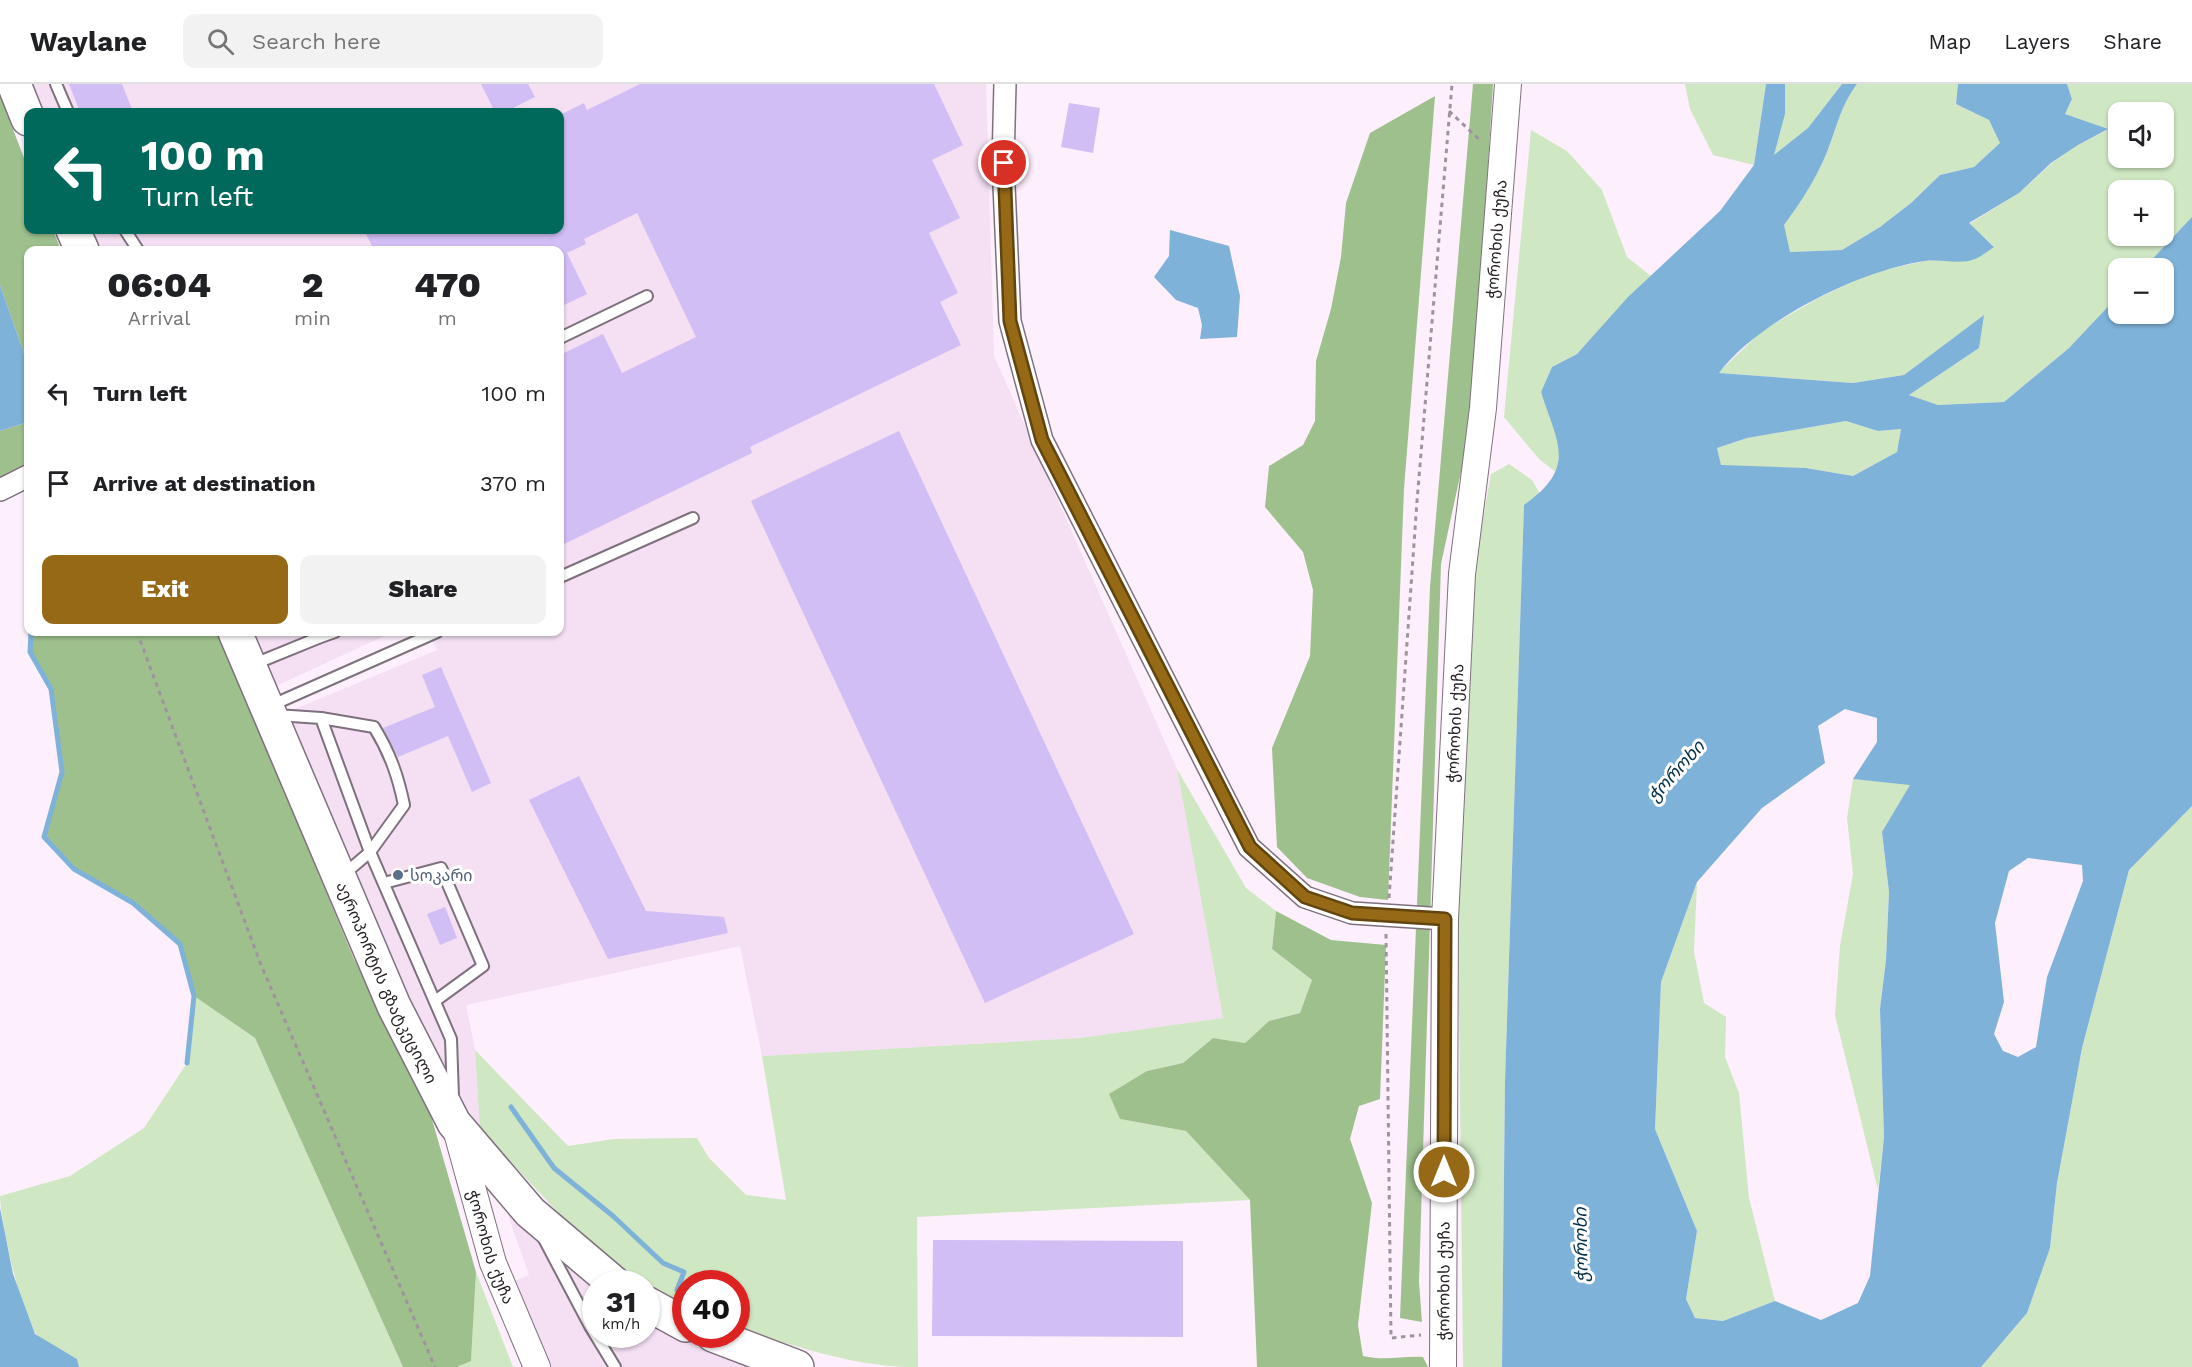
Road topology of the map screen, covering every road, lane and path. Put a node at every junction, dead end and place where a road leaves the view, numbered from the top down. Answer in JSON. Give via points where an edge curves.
{"nodes":[{"id":1,"x":14,"y":84,"type":"edge"},
{"id":2,"x":56,"y":84,"type":"edge"},
{"id":3,"x":1005,"y":84,"type":"edge"},
{"id":4,"x":1452,"y":84,"type":"edge"},
{"id":5,"x":1509,"y":84,"type":"edge"},
{"id":6,"x":66,"y":108,"type":"edge"},
{"id":7,"x":24,"y":109,"type":"edge"},
{"id":8,"x":1449,"y":111,"type":"junction"},
{"id":9,"x":1502,"y":162,"type":"junction"},
{"id":10,"x":647,"y":296,"type":"dead end"},
{"id":11,"x":564,"y":336,"type":"edge"},
{"id":12,"x":24,"y":479,"type":"edge"},
{"id":13,"x":0,"y":490,"type":"edge"},
{"id":14,"x":693,"y":518,"type":"dead end"},
{"id":15,"x":564,"y":575,"type":"edge"},
{"id":16,"x":138,"y":636,"type":"edge"},
{"id":17,"x":237,"y":636,"type":"edge"},
{"id":18,"x":315,"y":636,"type":"edge"},
{"id":19,"x":428,"y":636,"type":"edge"},
{"id":20,"x":249,"y":666,"type":"junction"},
{"id":21,"x":268,"y":711,"type":"junction"},
{"id":22,"x":321,"y":718,"type":"junction"},
{"id":23,"x":370,"y":852,"type":"junction"},
{"id":24,"x":339,"y":878,"type":"junction"},
{"id":25,"x":384,"y":883,"type":"junction"},
{"id":26,"x":1387,"y":914,"type":"junction"},
{"id":27,"x":1445,"y":919,"type":"junction"},
{"id":28,"x":435,"y":1001,"type":"junction"},
{"id":29,"x":454,"y":1123,"type":"junction"},
{"id":30,"x":530,"y":1212,"type":"junction"},
{"id":31,"x":598,"y":1270,"type":"edge"},
{"id":32,"x":1444,"y":1333,"type":"junction"},
{"id":33,"x":747,"y":1348,"type":"edge"},
{"id":34,"x":435,"y":1367,"type":"edge"},
{"id":35,"x":537,"y":1367,"type":"edge"},
{"id":36,"x":615,"y":1367,"type":"edge"},
{"id":37,"x":797,"y":1367,"type":"edge"},
{"id":38,"x":1443,"y":1367,"type":"edge"}],
"edges":[{"from":1,"to":7,"type":"highway"},
{"from":2,"to":6,"type":"lane"},
{"from":3,"to":26,"type":"street","via":[[1010,321],[1042,440],[1250,847],[1305,897],[1352,913]]},
{"from":4,"to":8,"type":"path"},
{"from":5,"to":9,"type":"street","name":"ჭოროხის ქუჩა"},
{"from":8,"to":9,"type":"path"},
{"from":8,"to":26,"type":"path"},
{"from":9,"to":27,"type":"street","name":"ჭოროხის ქუჩა","via":[[1483,408],[1462,574]]},
{"from":10,"to":11,"type":"lane"},
{"from":12,"to":13,"type":"street"},
{"from":14,"to":15,"type":"lane"},
{"from":16,"to":34,"type":"path","via":[[261,965]]},
{"from":17,"to":20,"type":"highway","name":"აეროპორტის გზატკეცილი"},
{"from":18,"to":20,"type":"lane"},
{"from":19,"to":21,"type":"lane"},
{"from":20,"to":21,"type":"highway","name":"აეროპორტის გზატკეცილი"},
{"from":21,"to":22,"type":"lane"},
{"from":21,"to":24,"type":"highway","name":"აეროპორტის გზატკეცილი"},
{"from":22,"to":23,"type":"lane"},
{"from":22,"to":23,"type":"lane","via":[[374,727],[389,751],[404,806]]},
{"from":23,"to":24,"type":"lane"},
{"from":23,"to":25,"type":"lane"},
{"from":24,"to":29,"type":"highway","name":"აეროპორტის გზატკეცილი","via":[[394,1006]]},
{"from":25,"to":28,"type":"lane"},
{"from":25,"to":28,"type":"lane","via":[[441,868],[483,966]]},
{"from":26,"to":27,"type":"street"},
{"from":26,"to":32,"type":"path","via":[[1391,1338]]},
{"from":27,"to":32,"type":"street","name":"ჭოროხის ქუჩა"},
{"from":28,"to":29,"type":"lane","via":[[451,1039]]},
{"from":29,"to":30,"type":"highway","name":"აეროპორტის გზატკეცილი"},
{"from":29,"to":35,"type":"street","name":"ჭოროხის ქუჩა","via":[[493,1263]]},
{"from":30,"to":31,"type":"highway","name":"აეროპორტის გზატკეცილი"},
{"from":30,"to":36,"type":"lane"},
{"from":32,"to":38,"type":"street","name":"ჭოროხის ქუჩა"},
{"from":33,"to":37,"type":"highway"}]}
